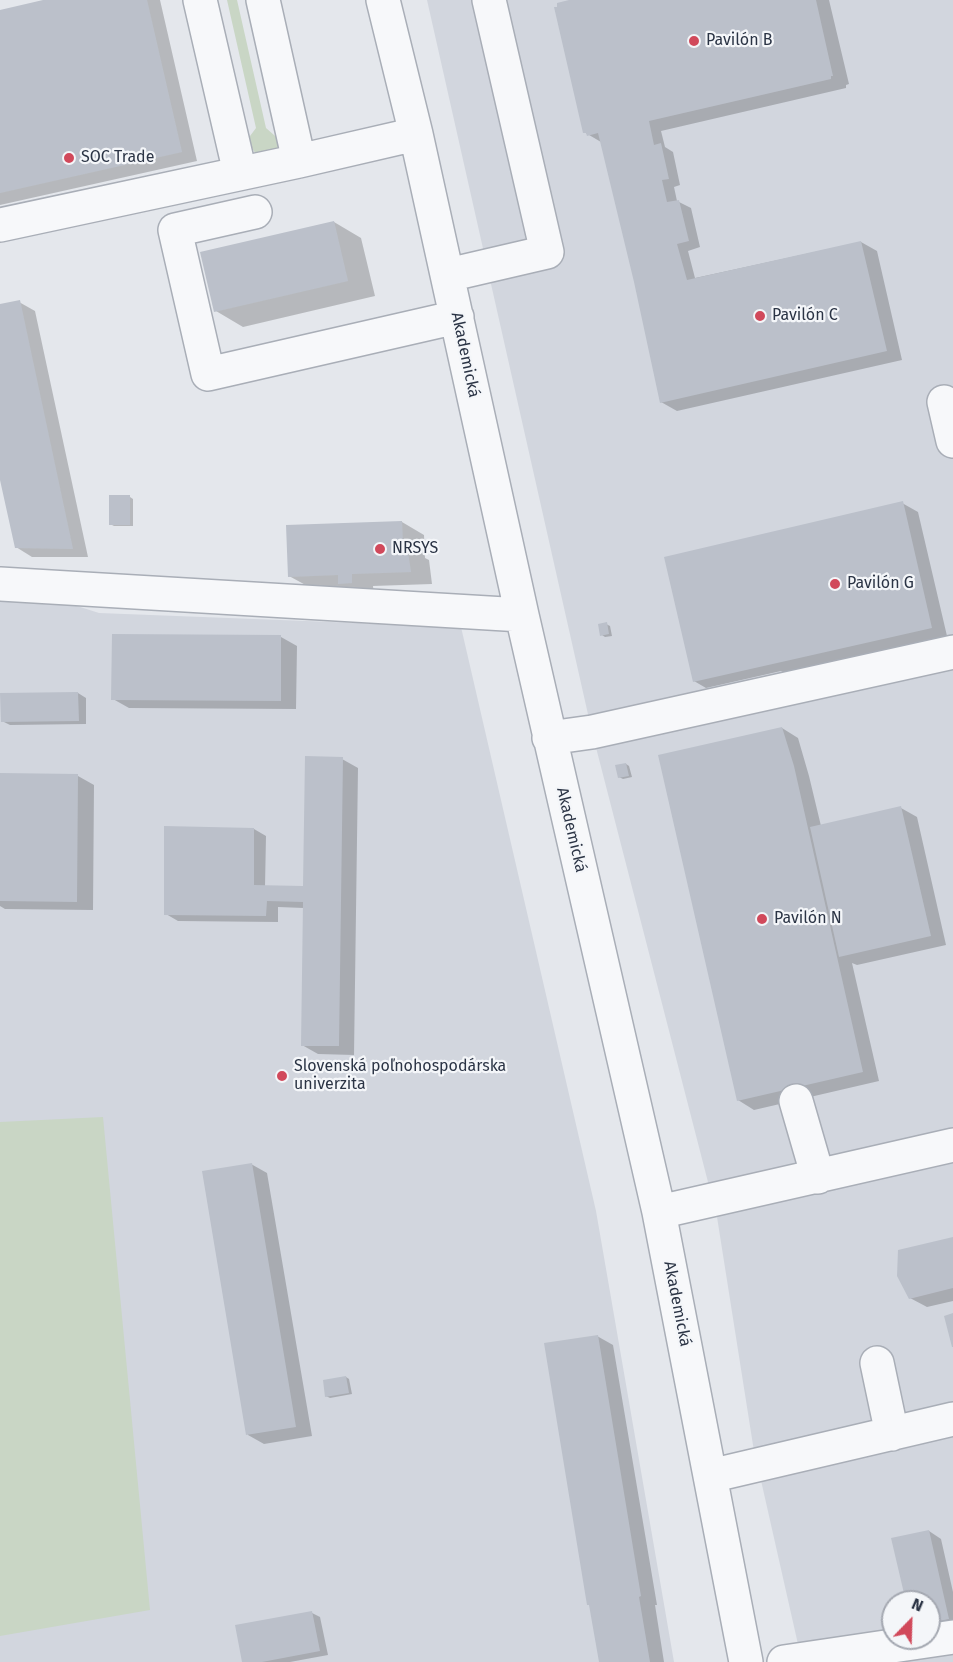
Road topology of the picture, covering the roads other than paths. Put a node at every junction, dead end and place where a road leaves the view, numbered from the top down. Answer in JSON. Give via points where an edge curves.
{"nodes":[{"id":1,"x":200,"y":0,"type":"edge"},
{"id":2,"x":263,"y":0,"type":"edge"},
{"id":3,"x":383,"y":0,"type":"edge"},
{"id":4,"x":489,"y":0,"type":"edge"},
{"id":5,"x":416,"y":134,"type":"junction"},
{"id":6,"x":299,"y":160,"type":"junction"},
{"id":7,"x":240,"y":173,"type":"junction"},
{"id":8,"x":255,"y":212,"type":"dead end"},
{"id":9,"x":0,"y":225,"type":"edge"},
{"id":10,"x":448,"y":275,"type":"junction"},
{"id":11,"x":457,"y":317,"type":"junction"},
{"id":12,"x":944,"y":402,"type":"dead end"},
{"id":13,"x":953,"y":441,"type":"edge"},
{"id":14,"x":0,"y":584,"type":"edge"},
{"id":15,"x":522,"y":615,"type":"junction"},
{"id":16,"x":953,"y":652,"type":"edge"},
{"id":17,"x":549,"y":738,"type":"junction"},
{"id":18,"x":796,"y":1101,"type":"dead end"},
{"id":19,"x":953,"y":1145,"type":"edge"},
{"id":20,"x":818,"y":1176,"type":"junction"},
{"id":21,"x":659,"y":1212,"type":"junction"},
{"id":22,"x":877,"y":1363,"type":"dead end"},
{"id":23,"x":953,"y":1419,"type":"edge"},
{"id":24,"x":892,"y":1434,"type":"junction"},
{"id":25,"x":710,"y":1476,"type":"junction"},
{"id":26,"x":953,"y":1637,"type":"edge"},
{"id":27,"x":746,"y":1662,"type":"edge"},
{"id":28,"x":784,"y":1662,"type":"edge"}],
"edges":[{"from":1,"to":7,"type":"street"},
{"from":2,"to":6,"type":"street"},
{"from":3,"to":5,"type":"street","name":"Akademická"},
{"from":4,"to":10,"type":"street","via":[[547,252]]},
{"from":5,"to":6,"type":"street"},
{"from":5,"to":10,"type":"street","name":"Akademická"},
{"from":6,"to":7,"type":"street"},
{"from":7,"to":9,"type":"street"},
{"from":8,"to":11,"type":"street","via":[[175,230],[208,374]]},
{"from":10,"to":11,"type":"street","name":"Akademická"},
{"from":11,"to":15,"type":"street","name":"Akademická"},
{"from":12,"to":13,"type":"street"},
{"from":14,"to":15,"type":"street"},
{"from":15,"to":17,"type":"street","name":"Akademická"},
{"from":16,"to":17,"type":"street","via":[[592,732]]},
{"from":17,"to":21,"type":"street","name":"Akademická"},
{"from":18,"to":20,"type":"street"},
{"from":19,"to":20,"type":"street"},
{"from":20,"to":21,"type":"street"},
{"from":21,"to":25,"type":"street","name":"Akademická"},
{"from":22,"to":24,"type":"street"},
{"from":23,"to":24,"type":"street"},
{"from":24,"to":25,"type":"street"},
{"from":25,"to":27,"type":"street","name":"Akademická"},
{"from":26,"to":28,"type":"street"}]}
